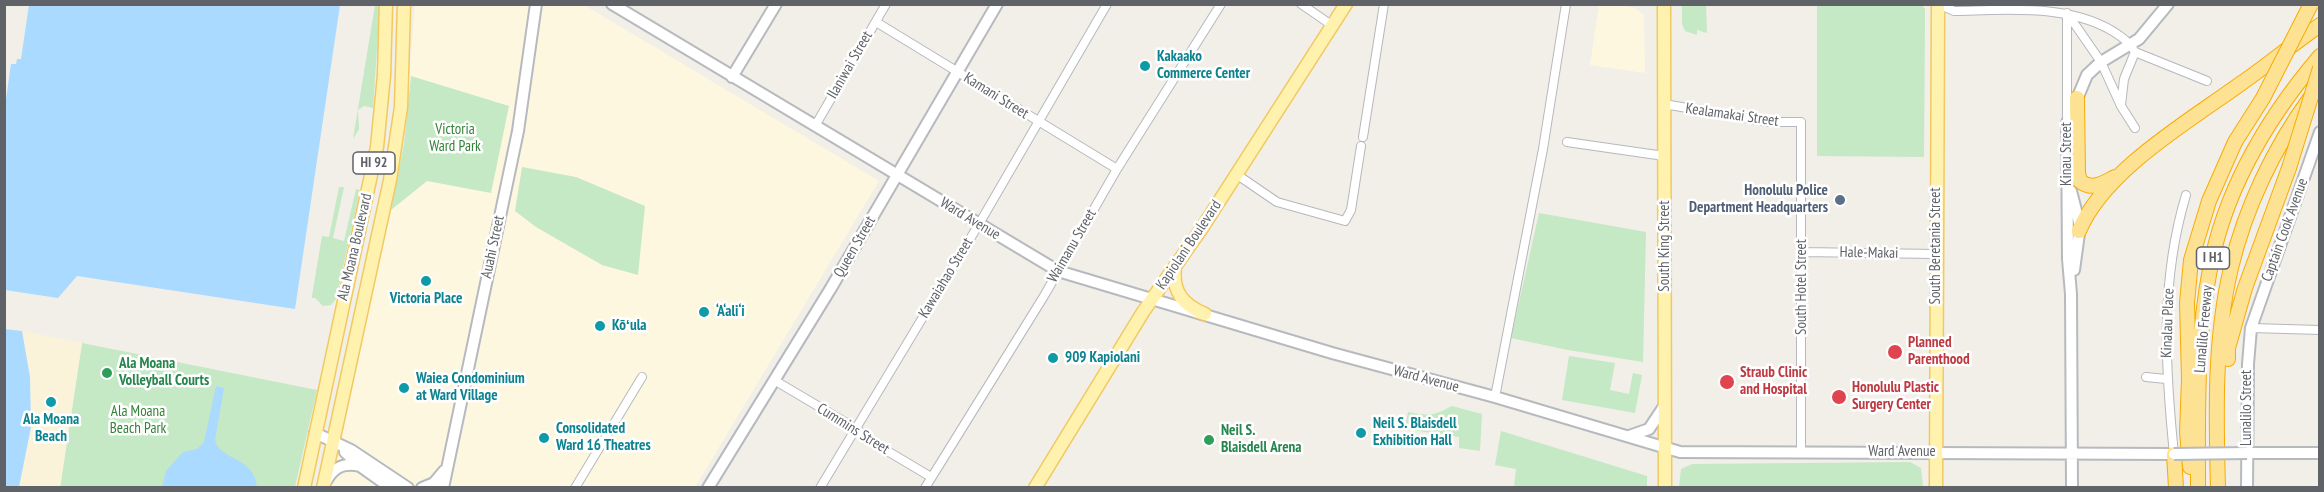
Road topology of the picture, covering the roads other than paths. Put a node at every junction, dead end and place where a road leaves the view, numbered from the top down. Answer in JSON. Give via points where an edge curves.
{"nodes":[{"id":1,"x":386,"y":4,"type":"edge"},
{"id":2,"x":405,"y":4,"type":"edge"},
{"id":3,"x":541,"y":4,"type":"edge"},
{"id":4,"x":612,"y":4,"type":"edge"},
{"id":5,"x":776,"y":4,"type":"edge"},
{"id":6,"x":886,"y":4,"type":"edge"},
{"id":7,"x":997,"y":4,"type":"edge"},
{"id":8,"x":1107,"y":4,"type":"edge"},
{"id":9,"x":1221,"y":4,"type":"edge"},
{"id":10,"x":1300,"y":4,"type":"edge"},
{"id":11,"x":1346,"y":4,"type":"edge"},
{"id":12,"x":1384,"y":4,"type":"edge"},
{"id":13,"x":1566,"y":4,"type":"edge"},
{"id":14,"x":1664,"y":4,"type":"edge"},
{"id":15,"x":2168,"y":4,"type":"edge"},
{"id":16,"x":2311,"y":4,"type":"edge"},
{"id":17,"x":1938,"y":5,"type":"edge"},
{"id":18,"x":536,"y":10,"type":"edge"},
{"id":19,"x":2067,"y":13,"type":"junction"},
{"id":20,"x":876,"y":22,"type":"junction"},
{"id":21,"x":2319,"y":25,"type":"edge"},
{"id":22,"x":1333,"y":26,"type":"junction"},
{"id":23,"x":2133,"y":49,"type":"junction"},
{"id":24,"x":2319,"y":56,"type":"edge"},
{"id":25,"x":2101,"y":62,"type":"junction"},
{"id":26,"x":2319,"y":68,"type":"edge"},
{"id":27,"x":958,"y":73,"type":"junction"},
{"id":28,"x":732,"y":77,"type":"junction"},
{"id":29,"x":2108,"y":80,"type":"junction"},
{"id":30,"x":2124,"y":80,"type":"junction"},
{"id":31,"x":2207,"y":81,"type":"dead end"},
{"id":32,"x":2319,"y":85,"type":"edge"},
{"id":33,"x":2077,"y":98,"type":"junction"},
{"id":34,"x":1664,"y":104,"type":"junction"},
{"id":35,"x":2121,"y":106,"type":"junction"},
{"id":36,"x":1037,"y":122,"type":"junction"},
{"id":37,"x":1801,"y":123,"type":"joint"},
{"id":38,"x":2067,"y":123,"type":"junction"},
{"id":39,"x":815,"y":126,"type":"junction"},
{"id":40,"x":2135,"y":128,"type":"dead end"},
{"id":41,"x":2319,"y":132,"type":"edge"},
{"id":42,"x":1364,"y":137,"type":"dead end"},
{"id":43,"x":1567,"y":142,"type":"dead end"},
{"id":44,"x":1361,"y":146,"type":"dead end"},
{"id":45,"x":1664,"y":156,"type":"junction"},
{"id":46,"x":1117,"y":169,"type":"junction"},
{"id":47,"x":2067,"y":170,"type":"junction"},
{"id":48,"x":1236,"y":174,"type":"junction"},
{"id":49,"x":897,"y":175,"type":"junction"},
{"id":50,"x":2120,"y":175,"type":"junction"},
{"id":51,"x":2186,"y":195,"type":"dead end"},
{"id":52,"x":979,"y":224,"type":"junction"},
{"id":53,"x":2079,"y":231,"type":"junction"},
{"id":54,"x":1802,"y":252,"type":"junction"},
{"id":55,"x":1936,"y":254,"type":"junction"},
{"id":56,"x":1175,"y":266,"type":"junction"},
{"id":57,"x":1058,"y":271,"type":"junction"},
{"id":58,"x":2072,"y":294,"type":"junction"},
{"id":59,"x":1152,"y":299,"type":"junction"},
{"id":60,"x":1205,"y":314,"type":"junction"},
{"id":61,"x":2251,"y":328,"type":"junction"},
{"id":62,"x":2319,"y":330,"type":"edge"},
{"id":63,"x":642,"y":377,"type":"dead end"},
{"id":64,"x":2146,"y":377,"type":"dead end"},
{"id":65,"x":2166,"y":379,"type":"junction"},
{"id":66,"x":774,"y":380,"type":"junction"},
{"id":67,"x":1495,"y":397,"type":"junction"},
{"id":68,"x":1665,"y":405,"type":"junction"},
{"id":69,"x":855,"y":428,"type":"junction"},
{"id":70,"x":315,"y":433,"type":"junction"},
{"id":71,"x":1629,"y":436,"type":"junction"},
{"id":72,"x":334,"y":442,"type":"junction"},
{"id":73,"x":1665,"y":448,"type":"junction"},
{"id":74,"x":1802,"y":452,"type":"junction"},
{"id":75,"x":1936,"y":452,"type":"junction"},
{"id":76,"x":2071,"y":452,"type":"junction"},
{"id":77,"x":2247,"y":453,"type":"junction"},
{"id":78,"x":2319,"y":453,"type":"edge"},
{"id":79,"x":2174,"y":454,"type":"junction"},
{"id":80,"x":447,"y":465,"type":"junction"},
{"id":81,"x":360,"y":466,"type":"junction"},
{"id":82,"x":931,"y":477,"type":"junction"},
{"id":83,"x":324,"y":486,"type":"edge"},
{"id":84,"x":410,"y":487,"type":"edge"},
{"id":85,"x":304,"y":488,"type":"edge"},
{"id":86,"x":391,"y":488,"type":"edge"},
{"id":87,"x":422,"y":488,"type":"edge"},
{"id":88,"x":443,"y":488,"type":"edge"},
{"id":89,"x":575,"y":488,"type":"edge"},
{"id":90,"x":708,"y":488,"type":"edge"},
{"id":91,"x":820,"y":488,"type":"edge"},
{"id":92,"x":925,"y":488,"type":"edge"},
{"id":93,"x":1035,"y":488,"type":"edge"},
{"id":94,"x":1665,"y":488,"type":"edge"},
{"id":95,"x":1936,"y":488,"type":"edge"},
{"id":96,"x":2072,"y":488,"type":"edge"},
{"id":97,"x":2176,"y":488,"type":"edge"},
{"id":98,"x":2193,"y":488,"type":"edge"},
{"id":99,"x":2198,"y":488,"type":"edge"},
{"id":100,"x":2218,"y":488,"type":"edge"},
{"id":101,"x":2224,"y":488,"type":"edge"},
{"id":102,"x":2247,"y":488,"type":"edge"}],
"edges":[{"from":1,"to":70,"type":"main road","name":"Ala Moana Boulevard","number":"HI 92","via":[[377,147]]},
{"from":2,"to":72,"type":"main road","name":"Ala Moana Boulevard","number":"HI 92","via":[[401,107],[390,180]]},
{"from":3,"to":18,"type":"main road"},
{"from":4,"to":28,"type":"main road","name":"Ward Avenue"},
{"from":5,"to":28,"type":"main road"},
{"from":6,"to":20,"type":"street","name":"Ilaniwai Street"},
{"from":7,"to":27,"type":"main road","name":"Queen Street"},
{"from":8,"to":36,"type":"street","name":"Kawaiahao Street"},
{"from":9,"to":46,"type":"street","name":"Waimanu Street"},
{"from":10,"to":22,"type":"street"},
{"from":11,"to":22,"type":"main road","name":"Kapiolani Boulevard"},
{"from":12,"to":42,"type":"street"},
{"from":13,"to":67,"type":"street","via":[[1543,149]]},
{"from":14,"to":34,"type":"main road","name":"South King Street"},
{"from":15,"to":23,"type":"main road"},
{"from":16,"to":98,"type":"highway","bridge":true,"via":[[2264,98],[2235,142],[2209,201],[2191,260],[2187,432]]},
{"from":17,"to":19,"type":"street","via":[[1954,11]]},
{"from":17,"to":55,"type":"main road","name":"South Beretania Street"},
{"from":18,"to":80,"type":"main road","name":"Auahi Street","via":[[518,131]]},
{"from":19,"to":23,"type":"street","via":[[2113,31]]},
{"from":19,"to":25,"type":"street"},
{"from":19,"to":38,"type":"street","name":"Kinau Street"},
{"from":20,"to":27,"type":"street","name":"Kamani Street"},
{"from":20,"to":39,"type":"street","name":"Ilaniwai Street"},
{"from":21,"to":50,"type":"highway"},
{"from":22,"to":48,"type":"main road","name":"Kapiolani Boulevard"},
{"from":23,"to":25,"type":"main road"},
{"from":23,"to":30,"type":"street"},
{"from":23,"to":31,"type":"street"},
{"from":24,"to":99,"type":"highway","name":"Lunalilo Freeway","number":"I H1","via":[[2273,117],[2222,224],[2203,315]]},
{"from":25,"to":29,"type":"street"},
{"from":25,"to":33,"type":"main road","via":[[2087,75]]},
{"from":26,"to":101,"type":"highway","bridge":true,"via":[[2228,348]]},
{"from":27,"to":36,"type":"street","name":"Kamani Street"},
{"from":27,"to":49,"type":"main road","name":"Queen Street"},
{"from":28,"to":39,"type":"main road","name":"Ward Avenue"},
{"from":29,"to":30,"type":"street"},
{"from":29,"to":35,"type":"street"},
{"from":30,"to":35,"type":"street"},
{"from":32,"to":100,"type":"highway","name":"Lunalilo Freeway","number":"I H1","via":[[2297,115],[2266,172],[2231,267],[2220,346]]},
{"from":33,"to":38,"type":"main road"},
{"from":33,"to":50,"type":"highway","via":[[2080,181],[2099,185]]},
{"from":34,"to":37,"type":"street","name":"Kealamakai Street","via":[[1768,122]]},
{"from":34,"to":45,"type":"main road","name":"South King Street"},
{"from":35,"to":40,"type":"street"},
{"from":36,"to":46,"type":"street","name":"Kamani Street"},
{"from":36,"to":52,"type":"street","name":"Kawaiahao Street"},
{"from":37,"to":54,"type":"street","name":"South Hotel Street"},
{"from":38,"to":47,"type":"main road","name":"Kinau Street"},
{"from":39,"to":49,"type":"main road","name":"Ward Avenue"},
{"from":41,"to":61,"type":"main road","name":"Captain Cook Avenue"},
{"from":43,"to":45,"type":"street"},
{"from":44,"to":48,"type":"street","via":[[1352,210],[1345,221],[1277,202]]},
{"from":45,"to":68,"type":"main road","name":"South King Street"},
{"from":46,"to":57,"type":"street","name":"Waimanu Street"},
{"from":47,"to":53,"type":"main road","name":"Kinau Street"},
{"from":47,"to":58,"type":"main road","name":"Kinau Street"},
{"from":48,"to":56,"type":"main road","name":"Kapiolani Boulevard"},
{"from":49,"to":52,"type":"main road","name":"Ward Avenue"},
{"from":49,"to":66,"type":"main road","name":"Queen Street"},
{"from":50,"to":53,"type":"highway","via":[[2097,201]]},
{"from":51,"to":65,"type":"street","name":"Kinalau Place","via":[[2176,228],[2168,288]]},
{"from":52,"to":57,"type":"main road","name":"Ward Avenue"},
{"from":52,"to":69,"type":"street","name":"Kawaiahao Street"},
{"from":53,"to":58,"type":"main road","name":"Kinau Street"},
{"from":54,"to":55,"type":"street","name":"Hale-Makai"},
{"from":54,"to":74,"type":"street","name":"South Hotel Street"},
{"from":55,"to":75,"type":"main road","name":"South Beretania Street"},
{"from":56,"to":59,"type":"main road","name":"Kapiolani Boulevard"},
{"from":56,"to":60,"type":"main road","via":[[1174,284],[1179,295],[1186,304]]},
{"from":57,"to":59,"type":"main road","name":"Ward Avenue"},
{"from":57,"to":82,"type":"street","name":"Waimanu Street"},
{"from":58,"to":76,"type":"main road","name":"Kinau Street"},
{"from":59,"to":60,"type":"main road","name":"Ward Avenue"},
{"from":59,"to":93,"type":"main road","name":"Kapiolani Boulevard"},
{"from":60,"to":67,"type":"main road","name":"Ward Avenue"},
{"from":61,"to":62,"type":"street"},
{"from":61,"to":77,"type":"main road","name":"Lunalilo Street"},
{"from":63,"to":89,"type":"street"},
{"from":64,"to":65,"type":"street"},
{"from":65,"to":79,"type":"street","name":"Kinalau Place"},
{"from":66,"to":69,"type":"street","name":"Cummins Street"},
{"from":66,"to":90,"type":"main road","name":"Queen Street"},
{"from":67,"to":71,"type":"main road","name":"Ward Avenue"},
{"from":68,"to":71,"type":"main road","via":[[1649,429]]},
{"from":68,"to":73,"type":"main road","name":"South King Street"},
{"from":69,"to":82,"type":"street","name":"Cummins Street"},
{"from":69,"to":91,"type":"street","name":"Kawaiahao Street"},
{"from":70,"to":72,"type":"main road"},
{"from":70,"to":85,"type":"main road","name":"Ala Moana Boulevard","number":"HI 92"},
{"from":71,"to":73,"type":"main road","name":"Ward Avenue"},
{"from":72,"to":81,"type":"main road"},
{"from":72,"to":83,"type":"main road","name":"Ala Moana Boulevard","number":"HI 92"},
{"from":72,"to":84,"type":"main road"},
{"from":73,"to":74,"type":"main road","name":"Ward Avenue","via":[[1680,452]]},
{"from":73,"to":94,"type":"main road","name":"South King Street"},
{"from":74,"to":75,"type":"main road","name":"Ward Avenue"},
{"from":75,"to":76,"type":"main road","name":"Ward Avenue"},
{"from":75,"to":95,"type":"main road","name":"South Beretania Street"},
{"from":76,"to":79,"type":"main road","name":"Ward Avenue"},
{"from":76,"to":96,"type":"main road","name":"Kinau Street"},
{"from":77,"to":78,"type":"main road","name":"Ward Avenue"},
{"from":77,"to":79,"type":"main road","name":"Ward Avenue","bridge":true},
{"from":77,"to":102,"type":"main road","name":"Lunalilo Street"},
{"from":79,"to":97,"type":"highway"},
{"from":80,"to":87,"type":"main road","via":[[434,483]]},
{"from":80,"to":88,"type":"main road","name":"Auahi Street"},
{"from":81,"to":83,"type":"main road","via":[[340,465]]},
{"from":81,"to":86,"type":"main road"},
{"from":82,"to":92,"type":"street","name":"Waimanu Street"}]}
